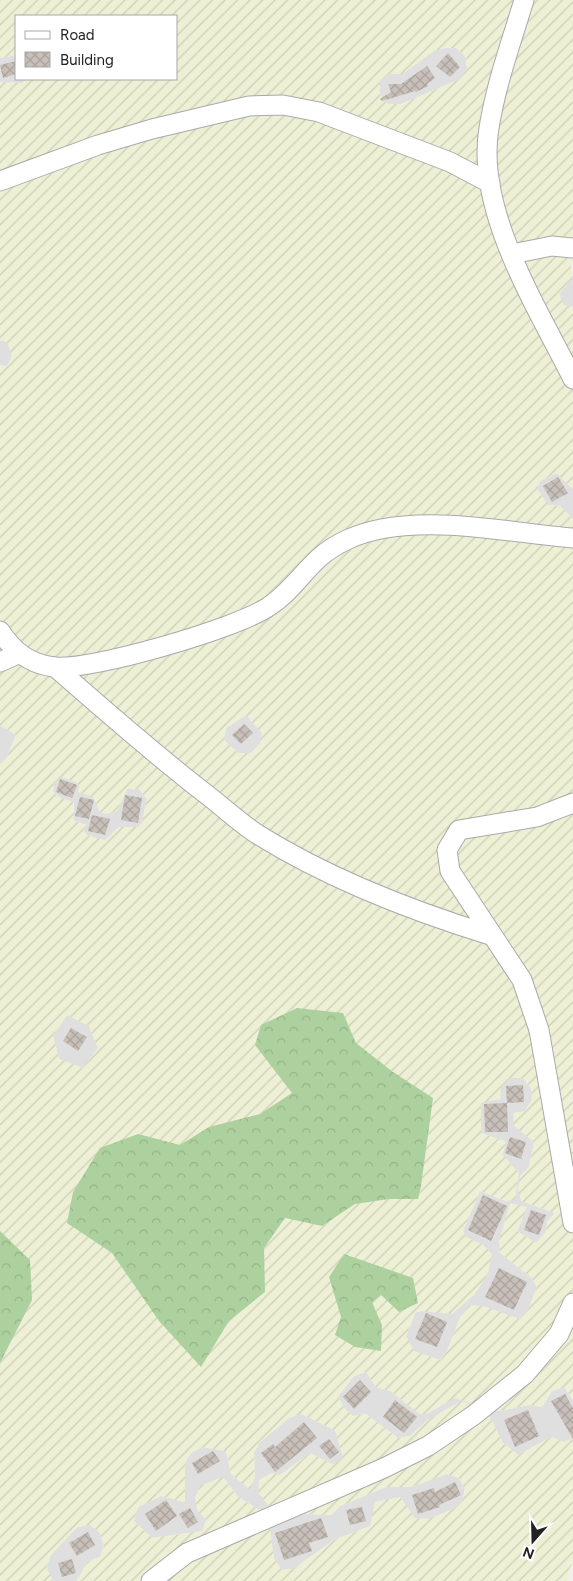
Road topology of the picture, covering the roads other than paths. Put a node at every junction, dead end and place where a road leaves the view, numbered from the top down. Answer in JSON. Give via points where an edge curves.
{"nodes":[{"id":1,"x":524,"y":0,"type":"edge"},
{"id":2,"x":0,"y":181,"type":"edge"},
{"id":3,"x":490,"y":183,"type":"junction"},
{"id":4,"x":573,"y":248,"type":"edge"},
{"id":5,"x":512,"y":254,"type":"junction"},
{"id":6,"x":573,"y":379,"type":"edge"},
{"id":7,"x":573,"y":538,"type":"edge"},
{"id":8,"x":0,"y":631,"type":"edge"},
{"id":9,"x":18,"y":654,"type":"junction"},
{"id":10,"x":0,"y":662,"type":"edge"},
{"id":11,"x":54,"y":667,"type":"junction"},
{"id":12,"x":573,"y":803,"type":"edge"},
{"id":13,"x":490,"y":935,"type":"junction"},
{"id":14,"x":573,"y":1223,"type":"edge"},
{"id":15,"x":573,"y":1303,"type":"edge"},
{"id":16,"x":151,"y":1581,"type":"edge"}],
"edges":[{"from":1,"to":3,"type":"street","via":[[498,79],[488,129]]},
{"from":2,"to":3,"type":"street","via":[[152,129],[249,106],[283,105],[319,112],[450,162]]},
{"from":3,"to":5,"type":"street","via":[[501,228]]},
{"from":4,"to":5,"type":"street","via":[[552,246]]},
{"from":5,"to":6,"type":"street"},
{"from":7,"to":11,"type":"street","via":[[432,526],[381,529],[350,538],[320,557],[293,587],[268,608],[240,621],[144,651],[90,664]]},
{"from":8,"to":9,"type":"street"},
{"from":9,"to":10,"type":"street"},
{"from":9,"to":11,"type":"street"},
{"from":11,"to":13,"type":"street","via":[[182,776],[255,833],[303,861],[353,884],[421,913]]},
{"from":12,"to":13,"type":"street","via":[[537,817],[459,830],[447,850],[450,871]]},
{"from":13,"to":14,"type":"street","via":[[522,980],[539,1030]]},
{"from":15,"to":16,"type":"street","via":[[559,1334],[525,1374],[474,1415],[428,1446],[186,1553]]}]}
